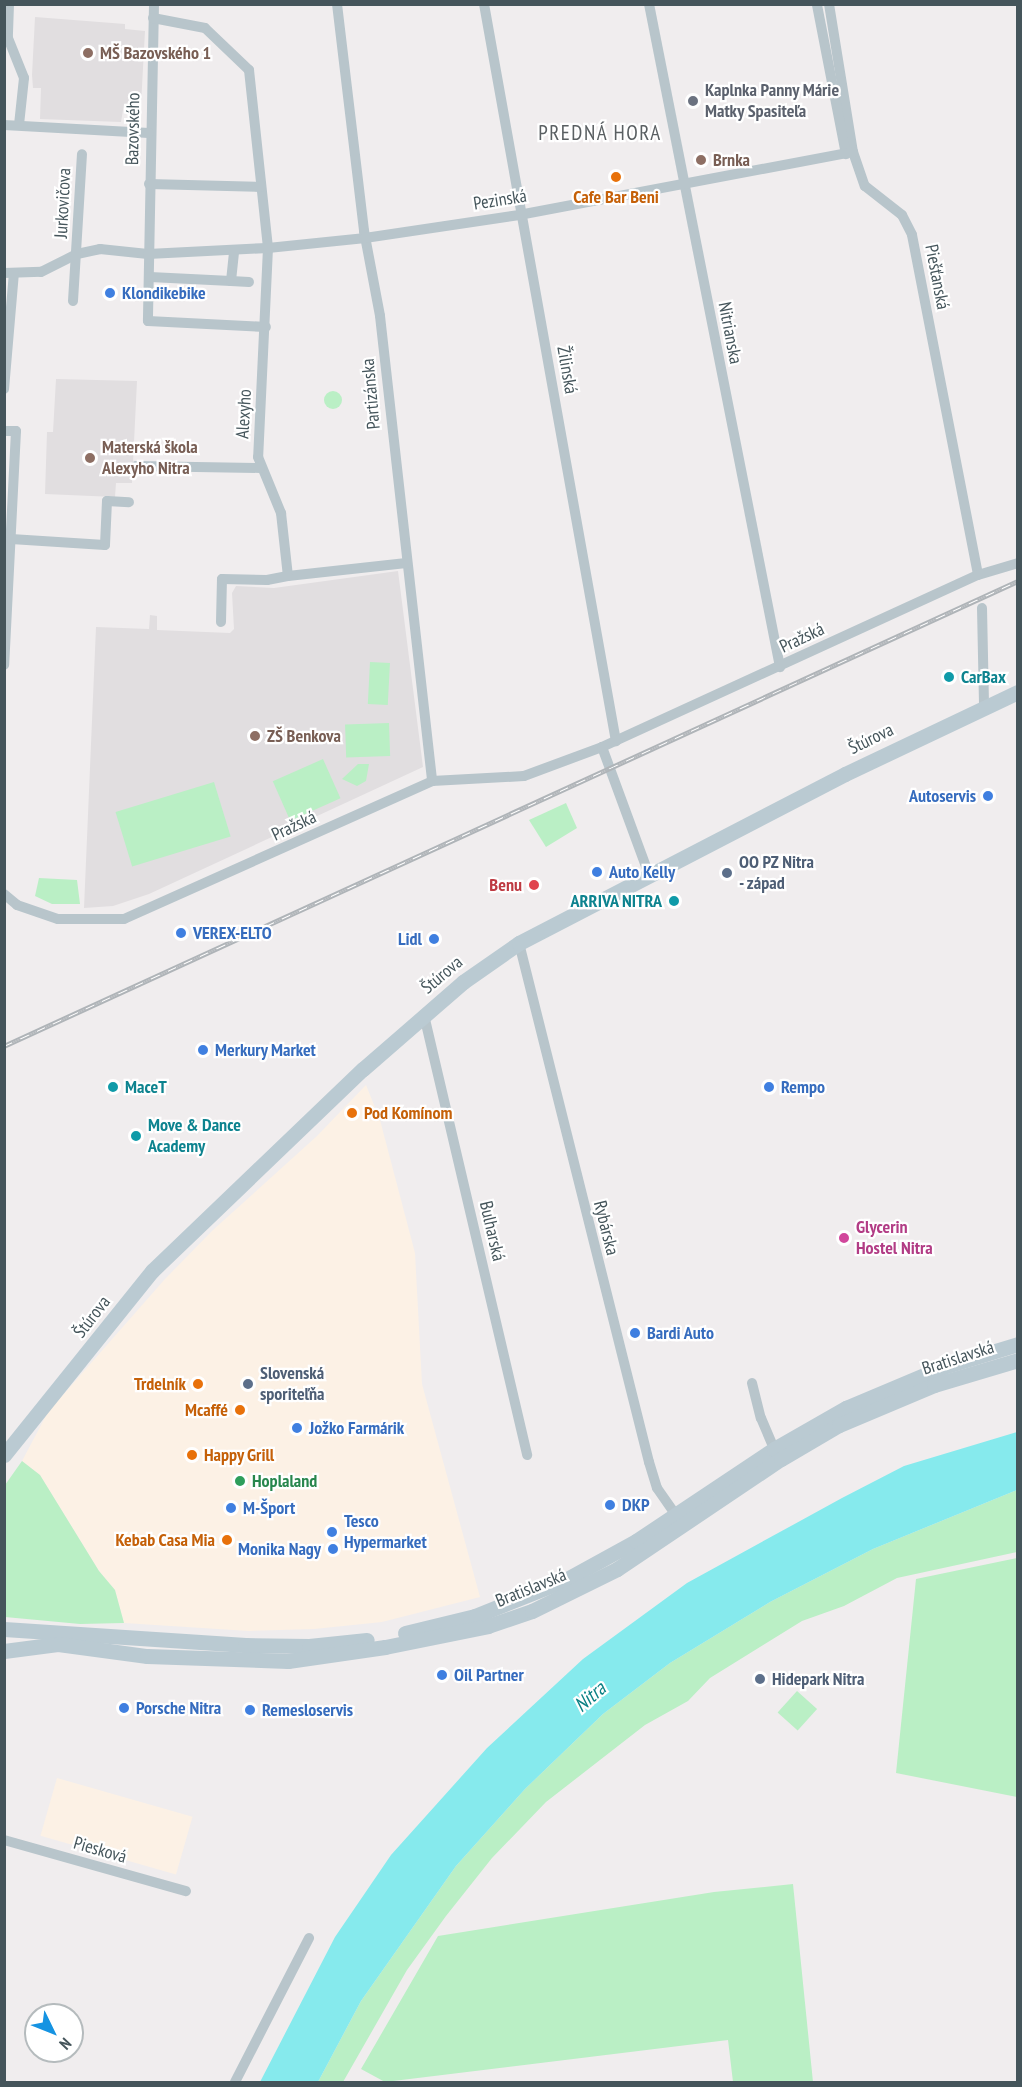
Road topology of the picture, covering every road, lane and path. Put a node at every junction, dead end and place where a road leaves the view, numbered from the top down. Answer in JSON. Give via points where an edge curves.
{"nodes":[{"id":1,"x":9,"y":4,"type":"edge"},
{"id":2,"x":154,"y":4,"type":"edge"},
{"id":3,"x":337,"y":4,"type":"edge"},
{"id":4,"x":484,"y":4,"type":"edge"},
{"id":5,"x":649,"y":4,"type":"edge"},
{"id":6,"x":823,"y":4,"type":"edge"},
{"id":7,"x":829,"y":4,"type":"edge"},
{"id":8,"x":817,"y":5,"type":"edge"},
{"id":9,"x":153,"y":18,"type":"junction"},
{"id":10,"x":4,"y":125,"type":"edge"},
{"id":11,"x":19,"y":125,"type":"junction"},
{"id":12,"x":149,"y":132,"type":"junction"},
{"id":13,"x":850,"y":153,"type":"junction"},
{"id":14,"x":82,"y":154,"type":"dead end"},
{"id":15,"x":685,"y":183,"type":"junction"},
{"id":16,"x":149,"y":184,"type":"junction"},
{"id":17,"x":261,"y":187,"type":"junction"},
{"id":18,"x":522,"y":214,"type":"junction"},
{"id":19,"x":365,"y":238,"type":"junction"},
{"id":20,"x":268,"y":248,"type":"junction"},
{"id":21,"x":234,"y":250,"type":"junction"},
{"id":22,"x":77,"y":254,"type":"junction"},
{"id":23,"x":148,"y":254,"type":"junction"},
{"id":24,"x":9,"y":273,"type":"edge"},
{"id":25,"x":150,"y":277,"type":"junction"},
{"id":26,"x":231,"y":281,"type":"junction"},
{"id":27,"x":249,"y":282,"type":"dead end"},
{"id":28,"x":73,"y":301,"type":"dead end"},
{"id":29,"x":266,"y":327,"type":"junction"},
{"id":30,"x":4,"y":389,"type":"edge"},
{"id":31,"x":4,"y":431,"type":"edge"},
{"id":32,"x":136,"y":466,"type":"dead end"},
{"id":33,"x":260,"y":468,"type":"junction"},
{"id":34,"x":129,"y":502,"type":"dead end"},
{"id":35,"x":11,"y":538,"type":"junction"},
{"id":36,"x":406,"y":563,"type":"junction"},
{"id":37,"x":1017,"y":563,"type":"edge"},
{"id":38,"x":288,"y":576,"type":"junction"},
{"id":39,"x":978,"y":576,"type":"junction"},
{"id":40,"x":6,"y":597,"type":"edge"},
{"id":41,"x":982,"y":608,"type":"dead end"},
{"id":42,"x":221,"y":622,"type":"dead end"},
{"id":43,"x":4,"y":665,"type":"edge"},
{"id":44,"x":780,"y":667,"type":"junction"},
{"id":45,"x":1017,"y":692,"type":"edge"},
{"id":46,"x":984,"y":707,"type":"junction"},
{"id":47,"x":616,"y":741,"type":"junction"},
{"id":48,"x":602,"y":747,"type":"junction"},
{"id":49,"x":432,"y":781,"type":"junction"},
{"id":50,"x":649,"y":875,"type":"junction"},
{"id":51,"x":4,"y":894,"type":"edge"},
{"id":52,"x":519,"y":944,"type":"junction"},
{"id":53,"x":424,"y":1016,"type":"junction"},
{"id":54,"x":1017,"y":1344,"type":"edge"},
{"id":55,"x":1017,"y":1359,"type":"edge"},
{"id":56,"x":752,"y":1383,"type":"dead end"},
{"id":57,"x":778,"y":1454,"type":"junction"},
{"id":58,"x":7,"y":1455,"type":"edge"},
{"id":59,"x":527,"y":1455,"type":"dead end"},
{"id":60,"x":676,"y":1515,"type":"junction"},
{"id":61,"x":698,"y":1517,"type":"junction"},
{"id":62,"x":670,"y":1537,"type":"junction"},
{"id":63,"x":568,"y":1586,"type":"junction"},
{"id":64,"x":4,"y":1629,"type":"edge"},
{"id":65,"x":280,"y":1646,"type":"junction"},
{"id":66,"x":4,"y":1651,"type":"edge"},
{"id":67,"x":191,"y":1658,"type":"junction"},
{"id":68,"x":4,"y":1840,"type":"edge"},
{"id":69,"x":186,"y":1892,"type":"dead end"},
{"id":70,"x":309,"y":1938,"type":"dead end"},
{"id":71,"x":235,"y":2082,"type":"edge"}],
"edges":[{"from":1,"to":11,"type":"street","via":[[8,38],[24,78]]},
{"from":2,"to":9,"type":"street","name":"Bazovského"},
{"from":3,"to":19,"type":"street","name":"Partizánska"},
{"from":4,"to":18,"type":"street","name":"Žilinská"},
{"from":5,"to":15,"type":"street","name":"Nitrianska"},
{"from":6,"to":8,"type":"street","name":"Piešťanská"},
{"from":7,"to":13,"type":"street","name":"Piešťanská"},
{"from":8,"to":13,"type":"street","name":"Piešťanská"},
{"from":9,"to":12,"type":"street","name":"Bazovského"},
{"from":9,"to":17,"type":"street","name":"Alexyho","via":[[205,28],[249,70]]},
{"from":10,"to":11,"type":"street"},
{"from":11,"to":12,"type":"street"},
{"from":12,"to":16,"type":"street","name":"Bazovského"},
{"from":13,"to":15,"type":"street","name":"Pezinská"},
{"from":13,"to":39,"type":"street","name":"Piešťanská","via":[[866,186],[902,215],[912,235]]},
{"from":14,"to":22,"type":"street","name":"Jurkovičova"},
{"from":15,"to":18,"type":"street","name":"Pezinská"},
{"from":15,"to":44,"type":"street","name":"Nitrianska"},
{"from":16,"to":17,"type":"street"},
{"from":16,"to":23,"type":"street","name":"Bazovského"},
{"from":17,"to":20,"type":"street","name":"Alexyho"},
{"from":18,"to":19,"type":"street","name":"Pezinská"},
{"from":18,"to":47,"type":"street","name":"Žilinská"},
{"from":19,"to":20,"type":"street","name":"Pezinská"},
{"from":19,"to":36,"type":"street","name":"Partizánska","via":[[380,315]]},
{"from":20,"to":21,"type":"street","name":"Pezinská"},
{"from":20,"to":29,"type":"street","name":"Alexyho"},
{"from":21,"to":23,"type":"street","name":"Pezinská"},
{"from":21,"to":26,"type":"street"},
{"from":22,"to":23,"type":"street","name":"Jurkovičova","via":[[100,249]]},
{"from":22,"to":24,"type":"street","name":"Jurkovičova","via":[[41,272]]},
{"from":22,"to":28,"type":"street","name":"Jurkovičova"},
{"from":23,"to":25,"type":"street","name":"Bazovského"},
{"from":24,"to":30,"type":"street"},
{"from":25,"to":26,"type":"street"},
{"from":25,"to":29,"type":"street","name":"Bazovského","via":[[148,321]]},
{"from":26,"to":27,"type":"street"},
{"from":29,"to":33,"type":"street","name":"Alexyho"},
{"from":31,"to":35,"type":"street","via":[[16,431]]},
{"from":32,"to":33,"type":"street"},
{"from":33,"to":38,"type":"street","name":"Alexyho","via":[[280,513]]},
{"from":34,"to":35,"type":"street","via":[[107,501],[105,545]]},
{"from":35,"to":40,"type":"street"},
{"from":36,"to":38,"type":"street"},
{"from":36,"to":49,"type":"street","name":"Partizánska"},
{"from":37,"to":39,"type":"street","name":"Pražská"},
{"from":38,"to":42,"type":"street","via":[[267,580],[222,579]]},
{"from":39,"to":44,"type":"street","name":"Pražská"},
{"from":40,"to":43,"type":"street"},
{"from":41,"to":46,"type":"street"},
{"from":44,"to":47,"type":"street","name":"Pražská"},
{"from":45,"to":46,"type":"main road","name":"Štúrova"},
{"from":46,"to":50,"type":"main road","name":"Štúrova"},
{"from":47,"to":48,"type":"street","name":"Pražská"},
{"from":48,"to":49,"type":"street","name":"Pražská","via":[[524,776]]},
{"from":48,"to":50,"type":"street"},
{"from":49,"to":51,"type":"street","name":"Pražská","via":[[124,919],[58,919],[17,905]]},
{"from":50,"to":52,"type":"main road","name":"Štúrova"},
{"from":52,"to":53,"type":"main road","name":"Štúrova","via":[[463,982]]},
{"from":52,"to":60,"type":"street","name":"Rybárska","via":[[653,1478]]},
{"from":53,"to":58,"type":"main road","name":"Štúrova","via":[[152,1271]]},
{"from":53,"to":59,"type":"street","name":"Bulharská"},
{"from":54,"to":57,"type":"main road","name":"Bratislavská","via":[[898,1384],[846,1408]]},
{"from":55,"to":57,"type":"main road","name":"Bratislavská","via":[[870,1410]]},
{"from":56,"to":57,"type":"street","via":[[761,1418]]},
{"from":57,"to":60,"type":"main road","name":"Bratislavská"},
{"from":57,"to":61,"type":"main road","name":"Bratislavská"},
{"from":60,"to":61,"type":"main road"},
{"from":60,"to":62,"type":"main road"},
{"from":60,"to":63,"type":"main road","name":"Bratislavská"},
{"from":61,"to":62,"type":"main road","name":"Bratislavská"},
{"from":62,"to":63,"type":"main road","name":"Bratislavská"},
{"from":63,"to":65,"type":"main road","name":"Bratislavská","via":[[437,1626],[350,1642]]},
{"from":63,"to":67,"type":"main road","name":"Bratislavská","via":[[488,1626],[374,1649],[288,1661]]},
{"from":64,"to":65,"type":"main road","name":"Bratislavská"},
{"from":65,"to":67,"type":"main road","via":[[266,1655],[198,1654]]},
{"from":66,"to":67,"type":"main road","name":"Bratislavská","via":[[58,1644]]},
{"from":68,"to":69,"type":"street","name":"Piesková"},
{"from":70,"to":71,"type":"street"}]}
